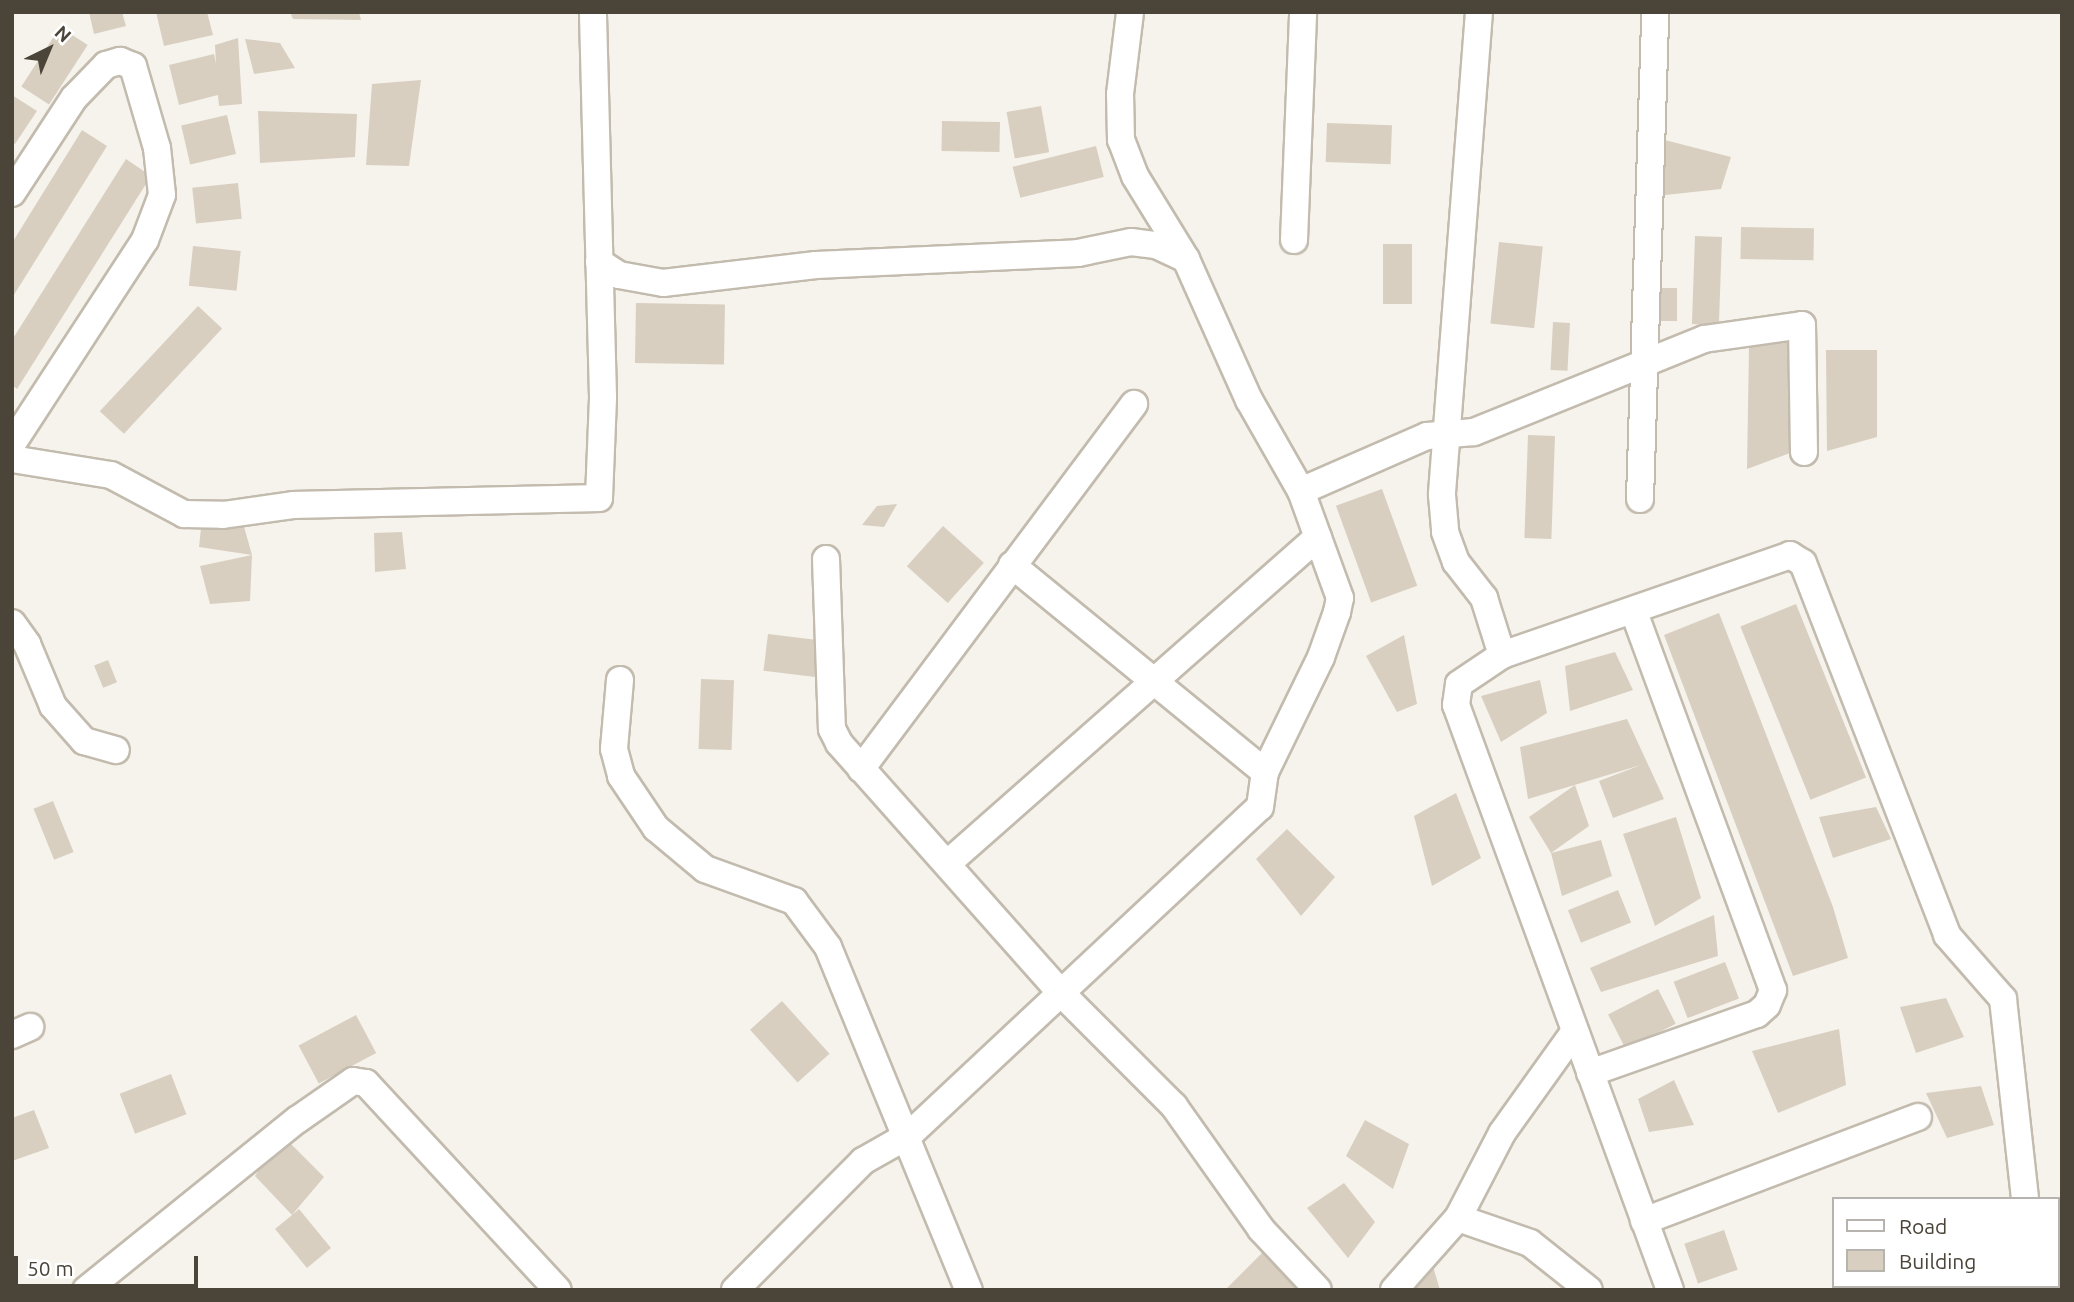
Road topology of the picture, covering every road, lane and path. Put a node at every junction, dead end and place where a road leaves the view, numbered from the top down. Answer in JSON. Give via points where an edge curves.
{"nodes":[{"id":1,"x":593,"y":12,"type":"edge"},
{"id":2,"x":1130,"y":12,"type":"edge"},
{"id":3,"x":1303,"y":12,"type":"edge"},
{"id":4,"x":1479,"y":12,"type":"edge"},
{"id":5,"x":1655,"y":12,"type":"edge"},
{"id":6,"x":12,"y":193,"type":"edge"},
{"id":7,"x":1294,"y":240,"type":"dead end"},
{"id":8,"x":1186,"y":259,"type":"junction"},
{"id":9,"x":599,"y":262,"type":"junction"},
{"id":10,"x":1644,"y":362,"type":"junction"},
{"id":11,"x":1134,"y":404,"type":"dead end"},
{"id":12,"x":1449,"y":434,"type":"junction"},
{"id":13,"x":12,"y":444,"type":"edge"},
{"id":14,"x":1804,"y":452,"type":"dead end"},
{"id":15,"x":12,"y":459,"type":"edge"},
{"id":16,"x":1301,"y":491,"type":"junction"},
{"id":17,"x":1640,"y":499,"type":"dead end"},
{"id":18,"x":1318,"y":537,"type":"junction"},
{"id":19,"x":826,"y":559,"type":"dead end"},
{"id":20,"x":1012,"y":565,"type":"junction"},
{"id":21,"x":1634,"y":612,"type":"junction"},
{"id":22,"x":12,"y":623,"type":"edge"},
{"id":23,"x":1502,"y":655,"type":"junction"},
{"id":24,"x":620,"y":680,"type":"dead end"},
{"id":25,"x":1153,"y":680,"type":"junction"},
{"id":26,"x":116,"y":750,"type":"dead end"},
{"id":27,"x":861,"y":769,"type":"junction"},
{"id":28,"x":1265,"y":772,"type":"junction"},
{"id":29,"x":948,"y":863,"type":"junction"},
{"id":30,"x":1061,"y":993,"type":"junction"},
{"id":31,"x":1574,"y":1031,"type":"junction"},
{"id":32,"x":1590,"y":1073,"type":"junction"},
{"id":33,"x":1919,"y":1117,"type":"dead end"},
{"id":34,"x":909,"y":1135,"type":"junction"},
{"id":35,"x":2025,"y":1197,"type":"edge"},
{"id":36,"x":1458,"y":1218,"type":"junction"},
{"id":37,"x":1644,"y":1221,"type":"junction"},
{"id":38,"x":86,"y":1290,"type":"edge"},
{"id":39,"x":558,"y":1290,"type":"edge"},
{"id":40,"x":735,"y":1290,"type":"edge"},
{"id":41,"x":969,"y":1290,"type":"edge"},
{"id":42,"x":1318,"y":1290,"type":"edge"},
{"id":43,"x":1394,"y":1290,"type":"edge"},
{"id":44,"x":1589,"y":1290,"type":"edge"},
{"id":45,"x":1670,"y":1290,"type":"edge"}],
"edges":[{"from":1,"to":9,"type":"street"},
{"from":2,"to":8,"type":"street","via":[[1120,94],[1122,140],[1135,176]]},
{"from":3,"to":7,"type":"street"},
{"from":4,"to":12,"type":"street"},
{"from":5,"to":10,"type":"street"},
{"from":6,"to":13,"type":"street","via":[[74,98],[106,65],[120,61],[133,66],[157,148],[162,195],[145,240]]},
{"from":8,"to":9,"type":"street","via":[[1156,245],[1131,242],[1078,253],[816,265],[663,283],[619,275]]},
{"from":8,"to":16,"type":"street","via":[[1249,400]]},
{"from":9,"to":15,"type":"street","via":[[603,397],[598,498],[294,505],[223,515],[184,514],[111,475]]},
{"from":10,"to":12,"type":"street","via":[[1474,432]]},
{"from":10,"to":14,"type":"street","via":[[1704,338],[1802,325]]},
{"from":10,"to":17,"type":"street"},
{"from":11,"to":20,"type":"street"},
{"from":12,"to":16,"type":"street","via":[[1427,436]]},
{"from":12,"to":23,"type":"street","via":[[1442,495],[1445,532],[1456,562],[1484,598]]},
{"from":16,"to":18,"type":"street"},
{"from":18,"to":25,"type":"street"},
{"from":18,"to":28,"type":"street","via":[[1340,598],[1337,612],[1321,657]]},
{"from":19,"to":27,"type":"street","via":[[832,729]]},
{"from":20,"to":25,"type":"street"},
{"from":20,"to":27,"type":"street"},
{"from":21,"to":23,"type":"street"},
{"from":21,"to":32,"type":"street","via":[[1773,990],[1757,1014]]},
{"from":21,"to":35,"type":"street","via":[[1790,555],[1803,563],[1947,935],[2003,999]]},
{"from":22,"to":26,"type":"street","via":[[27,644],[53,706],[84,741]]},
{"from":23,"to":31,"type":"street","via":[[1459,684],[1456,705]]},
{"from":24,"to":34,"type":"street","via":[[614,749],[621,776],[637,803],[669,842],[705,869],[794,901],[812,921],[828,947],[859,1031]]},
{"from":25,"to":28,"type":"street"},
{"from":25,"to":29,"type":"street"},
{"from":27,"to":29,"type":"street"},
{"from":28,"to":30,"type":"street","via":[[1260,807]]},
{"from":29,"to":30,"type":"street"},
{"from":30,"to":34,"type":"street"},
{"from":30,"to":42,"type":"street","via":[[1174,1106],[1262,1229]]},
{"from":31,"to":32,"type":"street"},
{"from":31,"to":36,"type":"street","via":[[1502,1133]]},
{"from":32,"to":37,"type":"street"},
{"from":33,"to":37,"type":"street"},
{"from":34,"to":40,"type":"street","via":[[863,1161]]},
{"from":34,"to":41,"type":"street"},
{"from":36,"to":43,"type":"street"},
{"from":36,"to":44,"type":"street","via":[[1530,1243]]},
{"from":37,"to":45,"type":"street"},
{"from":38,"to":39,"type":"street","via":[[266,1144],[353,1081],[366,1083]]}]}
